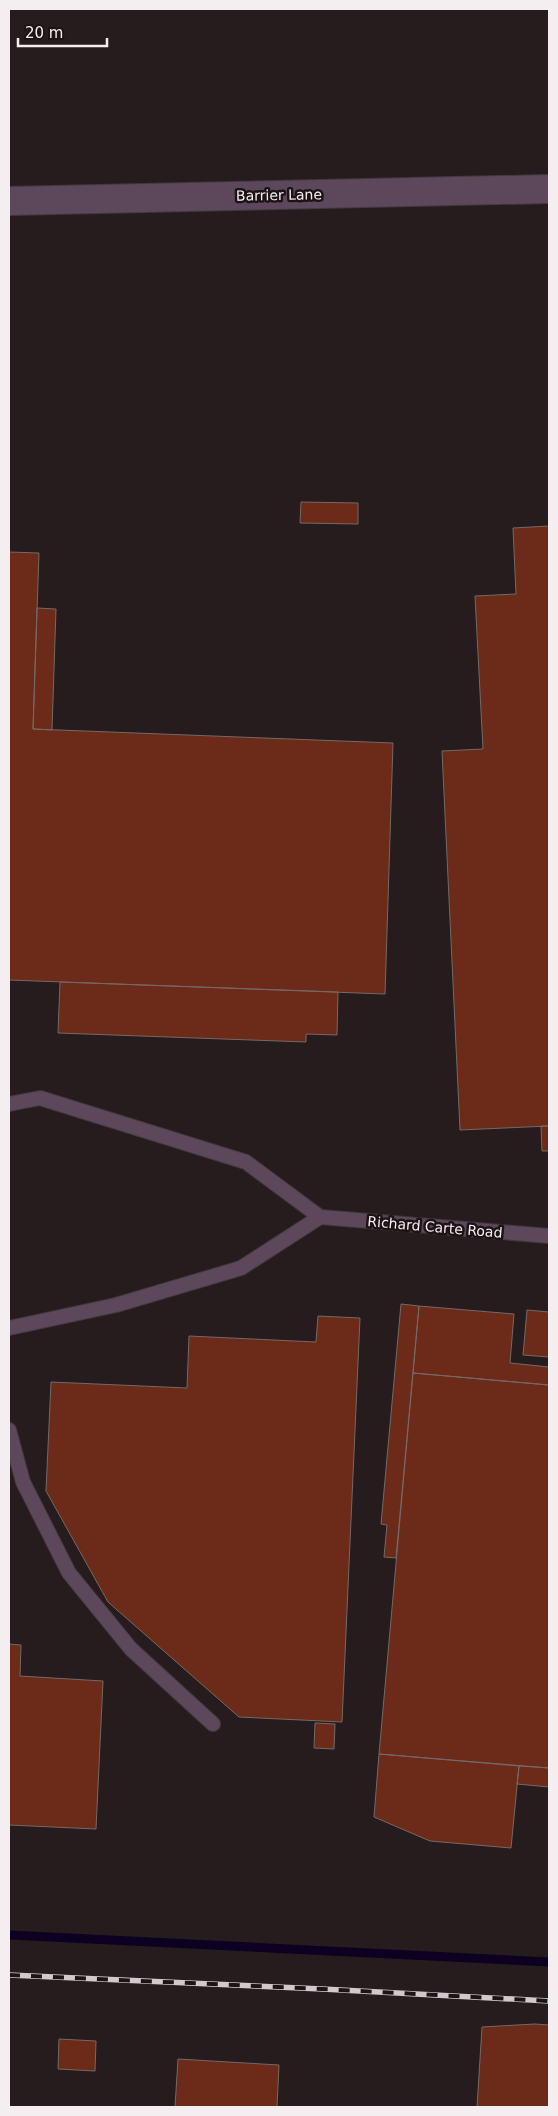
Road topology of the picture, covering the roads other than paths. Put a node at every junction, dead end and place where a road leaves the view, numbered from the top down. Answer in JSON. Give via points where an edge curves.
{"nodes":[{"id":1,"x":549,"y":189,"type":"edge"},
{"id":2,"x":9,"y":201,"type":"edge"},
{"id":3,"x":9,"y":1104,"type":"edge"},
{"id":4,"x":320,"y":1217,"type":"junction"},
{"id":5,"x":549,"y":1236,"type":"edge"},
{"id":6,"x":9,"y":1328,"type":"edge"},
{"id":7,"x":9,"y":1430,"type":"edge"},
{"id":8,"x":213,"y":1724,"type":"dead end"}],
"edges":[{"from":1,"to":2,"type":"street","name":"Barrier Lane"},
{"from":3,"to":4,"type":"lane","via":[[40,1098],[246,1162]]},
{"from":4,"to":5,"type":"lane","name":"Richard Carte Road"},
{"from":4,"to":6,"type":"lane","via":[[241,1268],[116,1305]]},
{"from":7,"to":8,"type":"lane","via":[[22,1482],[69,1572],[131,1650]]}]}
